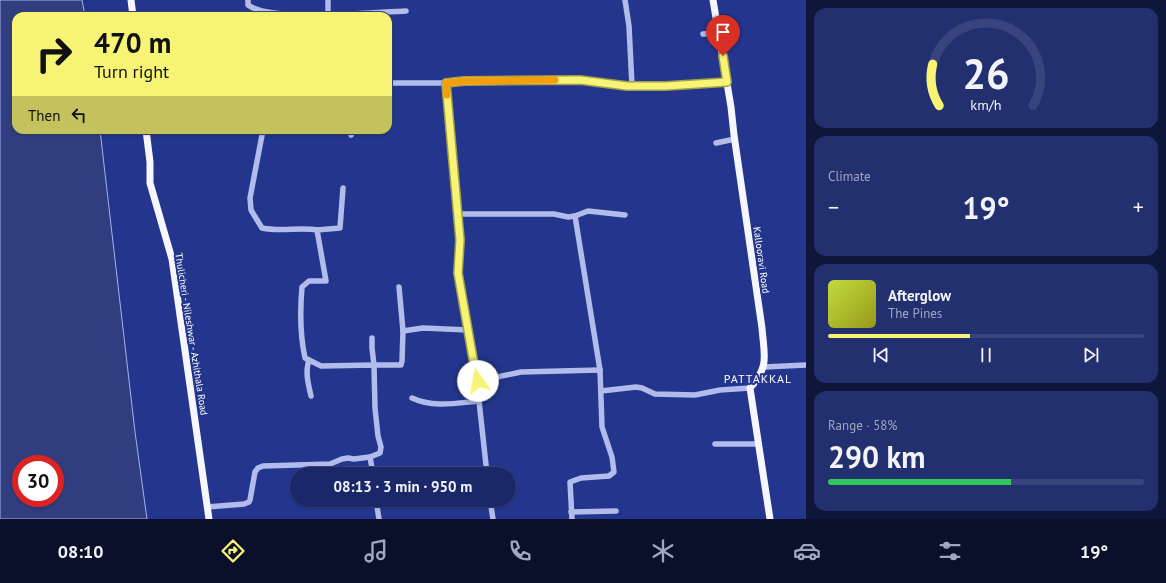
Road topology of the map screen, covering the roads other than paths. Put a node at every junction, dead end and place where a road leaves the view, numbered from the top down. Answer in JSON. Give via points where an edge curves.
{"nodes":[{"id":1,"x":130,"y":0,"type":"edge"},
{"id":2,"x":248,"y":0,"type":"edge"},
{"id":3,"x":328,"y":0,"type":"edge"},
{"id":4,"x":625,"y":0,"type":"edge"},
{"id":5,"x":713,"y":0,"type":"edge"},
{"id":6,"x":406,"y":11,"type":"dead end"},
{"id":7,"x":132,"y":12,"type":"edge"},
{"id":8,"x":265,"y":12,"type":"edge"},
{"id":9,"x":328,"y":12,"type":"edge"},
{"id":10,"x":380,"y":12,"type":"edge"},
{"id":11,"x":719,"y":33,"type":"junction"},
{"id":12,"x":703,"y":34,"type":"dead end"},
{"id":13,"x":727,"y":82,"type":"junction"},
{"id":14,"x":392,"y":83,"type":"edge"},
{"id":15,"x":446,"y":83,"type":"junction"},
{"id":16,"x":632,"y":86,"type":"junction"},
{"id":17,"x":146,"y":134,"type":"edge"},
{"id":18,"x":262,"y":134,"type":"edge"},
{"id":19,"x":735,"y":139,"type":"junction"},
{"id":20,"x":716,"y":143,"type":"dead end"},
{"id":21,"x":343,"y":188,"type":"dead end"},
{"id":22,"x":457,"y":214,"type":"junction"},
{"id":23,"x":625,"y":215,"type":"dead end"},
{"id":24,"x":575,"y":216,"type":"junction"},
{"id":25,"x":317,"y":230,"type":"junction"},
{"id":26,"x":399,"y":286,"type":"dead end"},
{"id":27,"x":468,"y":330,"type":"junction"},
{"id":28,"x":403,"y":331,"type":"junction"},
{"id":29,"x":372,"y":338,"type":"dead end"},
{"id":30,"x":309,"y":360,"type":"junction"},
{"id":31,"x":374,"y":365,"type":"junction"},
{"id":32,"x":806,"y":365,"type":"edge"},
{"id":33,"x":764,"y":367,"type":"junction"},
{"id":34,"x":600,"y":370,"type":"junction"},
{"id":35,"x":478,"y":381,"type":"junction"},
{"id":36,"x":750,"y":388,"type":"junction"},
{"id":37,"x":601,"y":391,"type":"junction"},
{"id":38,"x":311,"y":396,"type":"dead end"},
{"id":39,"x":412,"y":398,"type":"dead end"},
{"id":40,"x":479,"y":401,"type":"junction"},
{"id":41,"x":715,"y":444,"type":"dead end"},
{"id":42,"x":758,"y":444,"type":"junction"},
{"id":43,"x":370,"y":457,"type":"junction"},
{"id":44,"x":372,"y":467,"type":"edge"},
{"id":45,"x":486,"y":467,"type":"edge"},
{"id":46,"x":207,"y":507,"type":"junction"},
{"id":47,"x":377,"y":507,"type":"edge"},
{"id":48,"x":491,"y":507,"type":"edge"},
{"id":49,"x":616,"y":511,"type":"dead end"},
{"id":50,"x":571,"y":512,"type":"junction"},
{"id":51,"x":209,"y":519,"type":"edge"},
{"id":52,"x":379,"y":519,"type":"edge"},
{"id":53,"x":493,"y":519,"type":"edge"},
{"id":54,"x":572,"y":519,"type":"edge"},
{"id":55,"x":770,"y":519,"type":"edge"}],
"edges":[{"from":1,"to":7,"type":"main road"},
{"from":2,"to":8,"type":"street","via":[[248,5]]},
{"from":3,"to":9,"type":"street"},
{"from":4,"to":16,"type":"street"},
{"from":5,"to":11,"type":"main road","name":"Kallooravi Road"},
{"from":6,"to":10,"type":"street"},
{"from":11,"to":12,"type":"street"},
{"from":11,"to":13,"type":"main road","name":"Kallooravi Road"},
{"from":13,"to":16,"type":"street"},
{"from":13,"to":19,"type":"main road","name":"Kallooravi Road"},
{"from":14,"to":15,"type":"street"},
{"from":15,"to":16,"type":"street","via":[[580,80]]},
{"from":15,"to":22,"type":"street"},
{"from":17,"to":46,"type":"main road","name":"Thulicheri - Nileshwar - Azhithala Road","via":[[150,183],[172,259]]},
{"from":18,"to":25,"type":"street","via":[[250,198],[251,210],[262,228]]},
{"from":19,"to":20,"type":"street"},
{"from":19,"to":33,"type":"main road","name":"Kallooravi Road","via":[[762,328]]},
{"from":21,"to":25,"type":"street","via":[[340,228]]},
{"from":22,"to":24,"type":"street"},
{"from":22,"to":27,"type":"street","via":[[460,240],[458,273]]},
{"from":23,"to":24,"type":"street","via":[[588,211]]},
{"from":24,"to":34,"type":"street"},
{"from":25,"to":30,"type":"street","via":[[326,281],[309,281],[302,287],[300,304],[302,344],[305,358]]},
{"from":26,"to":28,"type":"street"},
{"from":27,"to":28,"type":"street","via":[[423,328]]},
{"from":27,"to":35,"type":"street"},
{"from":28,"to":31,"type":"street","via":[[400,365]]},
{"from":29,"to":31,"type":"street"},
{"from":30,"to":31,"type":"street","via":[[322,366]]},
{"from":30,"to":38,"type":"street","via":[[307,377]]},
{"from":31,"to":43,"type":"street","via":[[375,408],[381,447],[380,454]]},
{"from":32,"to":33,"type":"street"},
{"from":33,"to":36,"type":"main road"},
{"from":34,"to":35,"type":"street","via":[[521,372]]},
{"from":34,"to":37,"type":"street"},
{"from":35,"to":40,"type":"street"},
{"from":36,"to":37,"type":"street","via":[[695,395],[655,394],[636,387]]},
{"from":36,"to":42,"type":"main road"},
{"from":37,"to":50,"type":"street","via":[[602,427],[612,456],[614,472],[609,476],[581,478],[570,482]]},
{"from":39,"to":40,"type":"street","via":[[423,403],[440,404]]},
{"from":40,"to":45,"type":"street"},
{"from":41,"to":42,"type":"street"},
{"from":42,"to":55,"type":"main road"},
{"from":43,"to":44,"type":"street"},
{"from":43,"to":46,"type":"street","via":[[342,459],[330,464],[263,466],[255,472],[249,502]]},
{"from":46,"to":51,"type":"main road","name":"Thulicheri - Nileshwar - Azhithala Road"},
{"from":47,"to":52,"type":"street"},
{"from":48,"to":53,"type":"street"},
{"from":49,"to":50,"type":"street"},
{"from":50,"to":54,"type":"street"}]}
